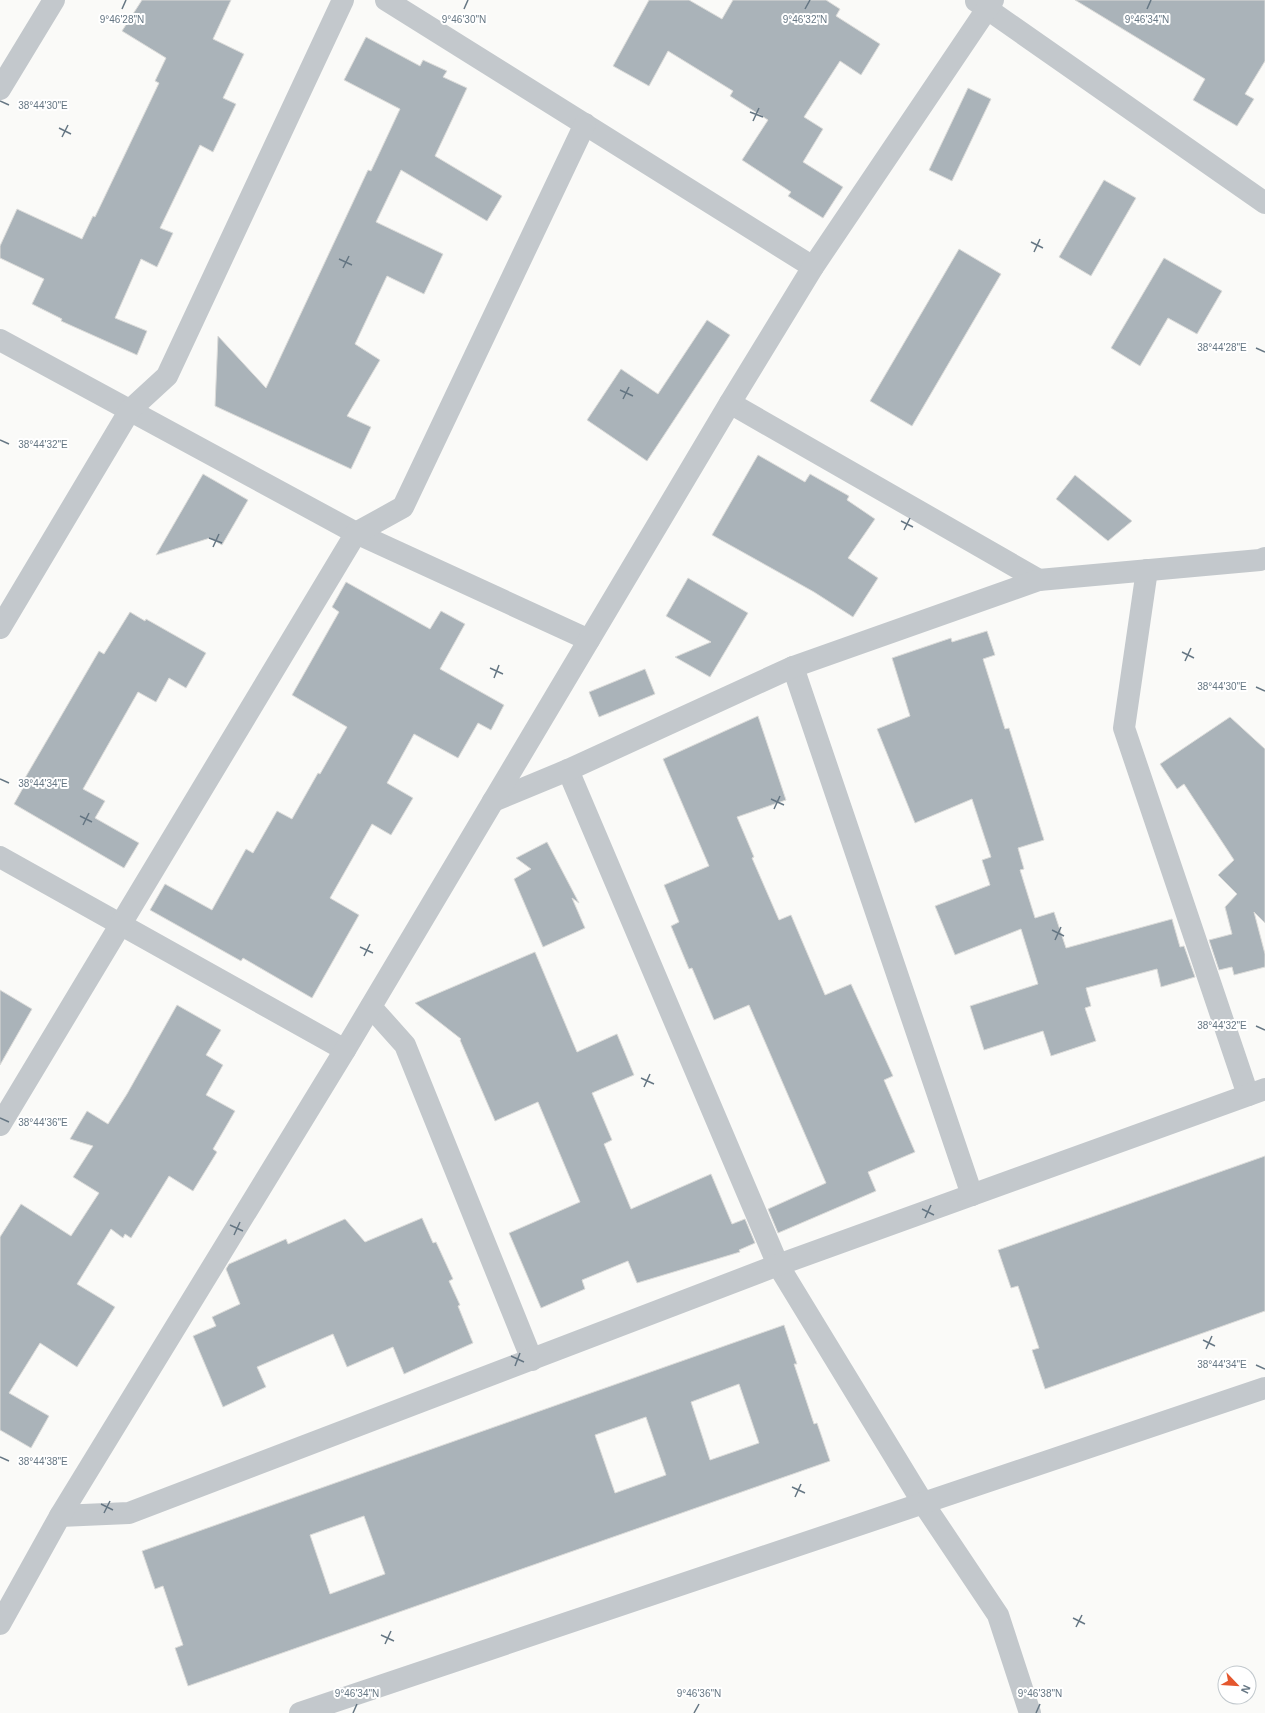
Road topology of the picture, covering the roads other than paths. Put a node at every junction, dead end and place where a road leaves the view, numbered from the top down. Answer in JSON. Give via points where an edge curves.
{"nodes":[{"id":1,"x":54,"y":0,"type":"edge"},
{"id":2,"x":343,"y":0,"type":"edge"},
{"id":3,"x":386,"y":0,"type":"edge"},
{"id":4,"x":985,"y":3,"type":"edge"},
{"id":5,"x":0,"y":90,"type":"edge"},
{"id":6,"x":585,"y":124,"type":"junction"},
{"id":7,"x":1265,"y":203,"type":"edge"},
{"id":8,"x":813,"y":267,"type":"junction"},
{"id":9,"x":0,"y":340,"type":"edge"},
{"id":10,"x":730,"y":403,"type":"junction"},
{"id":11,"x":130,"y":410,"type":"junction"},
{"id":12,"x":356,"y":533,"type":"junction"},
{"id":13,"x":1264,"y":561,"type":"edge"},
{"id":14,"x":1148,"y":570,"type":"junction"},
{"id":15,"x":1039,"y":580,"type":"junction"},
{"id":16,"x":0,"y":628,"type":"edge"},
{"id":17,"x":589,"y":640,"type":"junction"},
{"id":18,"x":792,"y":666,"type":"junction"},
{"id":19,"x":568,"y":770,"type":"junction"},
{"id":20,"x":493,"y":801,"type":"junction"},
{"id":21,"x":0,"y":857,"type":"edge"},
{"id":22,"x":120,"y":926,"type":"junction"},
{"id":23,"x":371,"y":1006,"type":"junction"},
{"id":24,"x":346,"y":1050,"type":"junction"},
{"id":25,"x":1257,"y":1092,"type":"edge"},
{"id":26,"x":0,"y":1125,"type":"edge"},
{"id":27,"x":972,"y":1195,"type":"junction"},
{"id":28,"x":778,"y":1265,"type":"junction"},
{"id":29,"x":532,"y":1360,"type":"junction"},
{"id":30,"x":1265,"y":1388,"type":"edge"},
{"id":31,"x":924,"y":1503,"type":"junction"},
{"id":32,"x":60,"y":1516,"type":"junction"},
{"id":33,"x":0,"y":1624,"type":"edge"},
{"id":34,"x":300,"y":1713,"type":"edge"},
{"id":35,"x":1030,"y":1713,"type":"edge"}],
"edges":[{"from":1,"to":5,"type":"street"},
{"from":2,"to":11,"type":"street","via":[[167,376]]},
{"from":3,"to":6,"type":"street"},
{"from":4,"to":7,"type":"street"},
{"from":4,"to":8,"type":"street"},
{"from":6,"to":8,"type":"street"},
{"from":6,"to":12,"type":"street","via":[[403,507]]},
{"from":8,"to":10,"type":"street"},
{"from":9,"to":11,"type":"street"},
{"from":10,"to":15,"type":"street"},
{"from":10,"to":17,"type":"street"},
{"from":11,"to":12,"type":"street"},
{"from":11,"to":16,"type":"street"},
{"from":12,"to":17,"type":"street"},
{"from":12,"to":22,"type":"street"},
{"from":13,"to":14,"type":"street"},
{"from":14,"to":15,"type":"street"},
{"from":14,"to":25,"type":"street","via":[[1124,728]]},
{"from":15,"to":18,"type":"street"},
{"from":17,"to":20,"type":"street"},
{"from":18,"to":19,"type":"street"},
{"from":18,"to":27,"type":"street"},
{"from":19,"to":20,"type":"street"},
{"from":19,"to":28,"type":"street"},
{"from":20,"to":23,"type":"street"},
{"from":21,"to":22,"type":"street"},
{"from":22,"to":24,"type":"street"},
{"from":22,"to":26,"type":"street"},
{"from":23,"to":24,"type":"street"},
{"from":23,"to":29,"type":"street","via":[[405,1045]]},
{"from":24,"to":32,"type":"street"},
{"from":25,"to":27,"type":"street"},
{"from":27,"to":28,"type":"street"},
{"from":28,"to":29,"type":"street"},
{"from":28,"to":31,"type":"street"},
{"from":29,"to":32,"type":"street","via":[[129,1513]]},
{"from":30,"to":31,"type":"street"},
{"from":31,"to":34,"type":"street"},
{"from":31,"to":35,"type":"street","via":[[998,1615]]},
{"from":32,"to":33,"type":"street"}]}
